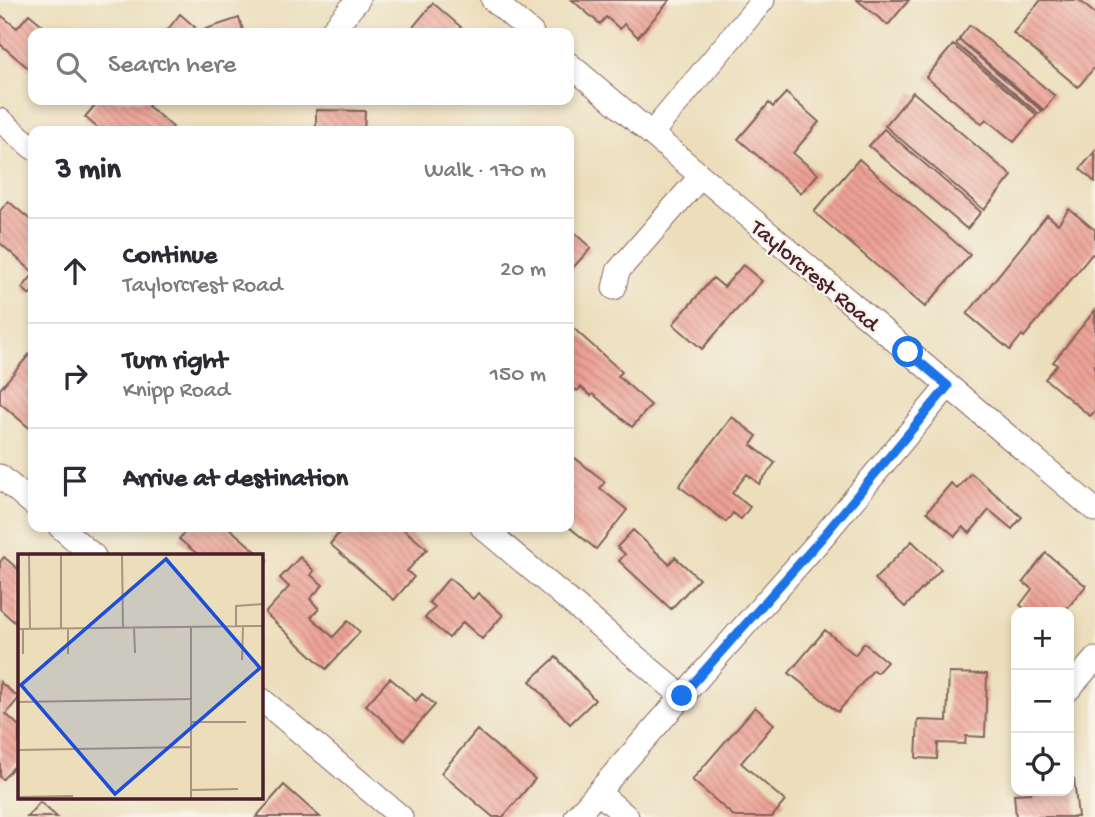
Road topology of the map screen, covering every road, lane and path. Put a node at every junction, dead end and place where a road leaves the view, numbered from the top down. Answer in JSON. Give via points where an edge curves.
{"nodes":[{"id":1,"x":358,"y":0,"type":"edge"},
{"id":2,"x":493,"y":0,"type":"edge"},
{"id":3,"x":763,"y":0,"type":"edge"},
{"id":4,"x":334,"y":28,"type":"edge"},
{"id":5,"x":524,"y":28,"type":"edge"},
{"id":6,"x":574,"y":69,"type":"edge"},
{"id":7,"x":0,"y":120,"type":"edge"},
{"id":8,"x":651,"y":134,"type":"junction"},
{"id":9,"x":28,"y":144,"type":"edge"},
{"id":10,"x":701,"y":176,"type":"junction"},
{"id":11,"x":614,"y":288,"type":"dead end"},
{"id":12,"x":948,"y":386,"type":"junction"},
{"id":13,"x":0,"y":476,"type":"edge"},
{"id":14,"x":28,"y":500,"type":"edge"},
{"id":15,"x":1095,"y":510,"type":"edge"},
{"id":16,"x":66,"y":532,"type":"edge"},
{"id":17,"x":488,"y":532,"type":"edge"},
{"id":18,"x":92,"y":554,"type":"edge"},
{"id":19,"x":1095,"y":659,"type":"edge"},
{"id":20,"x":1074,"y":683,"type":"edge"},
{"id":21,"x":682,"y":696,"type":"junction"},
{"id":22,"x":262,"y":700,"type":"edge"},
{"id":23,"x":598,"y":792,"type":"junction"},
{"id":24,"x":401,"y":817,"type":"edge"},
{"id":25,"x":576,"y":817,"type":"edge"},
{"id":26,"x":627,"y":817,"type":"edge"}],
"edges":[{"from":1,"to":4,"type":"street"},
{"from":2,"to":5,"type":"street"},
{"from":3,"to":8,"type":"street"},
{"from":6,"to":8,"type":"street","name":"Taylorcrest Road"},
{"from":7,"to":9,"type":"street"},
{"from":8,"to":10,"type":"street","name":"Taylorcrest Road"},
{"from":10,"to":11,"type":"street","via":[[618,271]]},
{"from":10,"to":12,"type":"street","name":"Taylorcrest Road"},
{"from":12,"to":15,"type":"street","name":"Taylorcrest Road"},
{"from":12,"to":21,"type":"street"},
{"from":13,"to":14,"type":"street"},
{"from":16,"to":18,"type":"street"},
{"from":17,"to":21,"type":"street"},
{"from":19,"to":20,"type":"street"},
{"from":21,"to":23,"type":"street"},
{"from":22,"to":24,"type":"street"},
{"from":23,"to":25,"type":"street"},
{"from":23,"to":26,"type":"street"}]}
